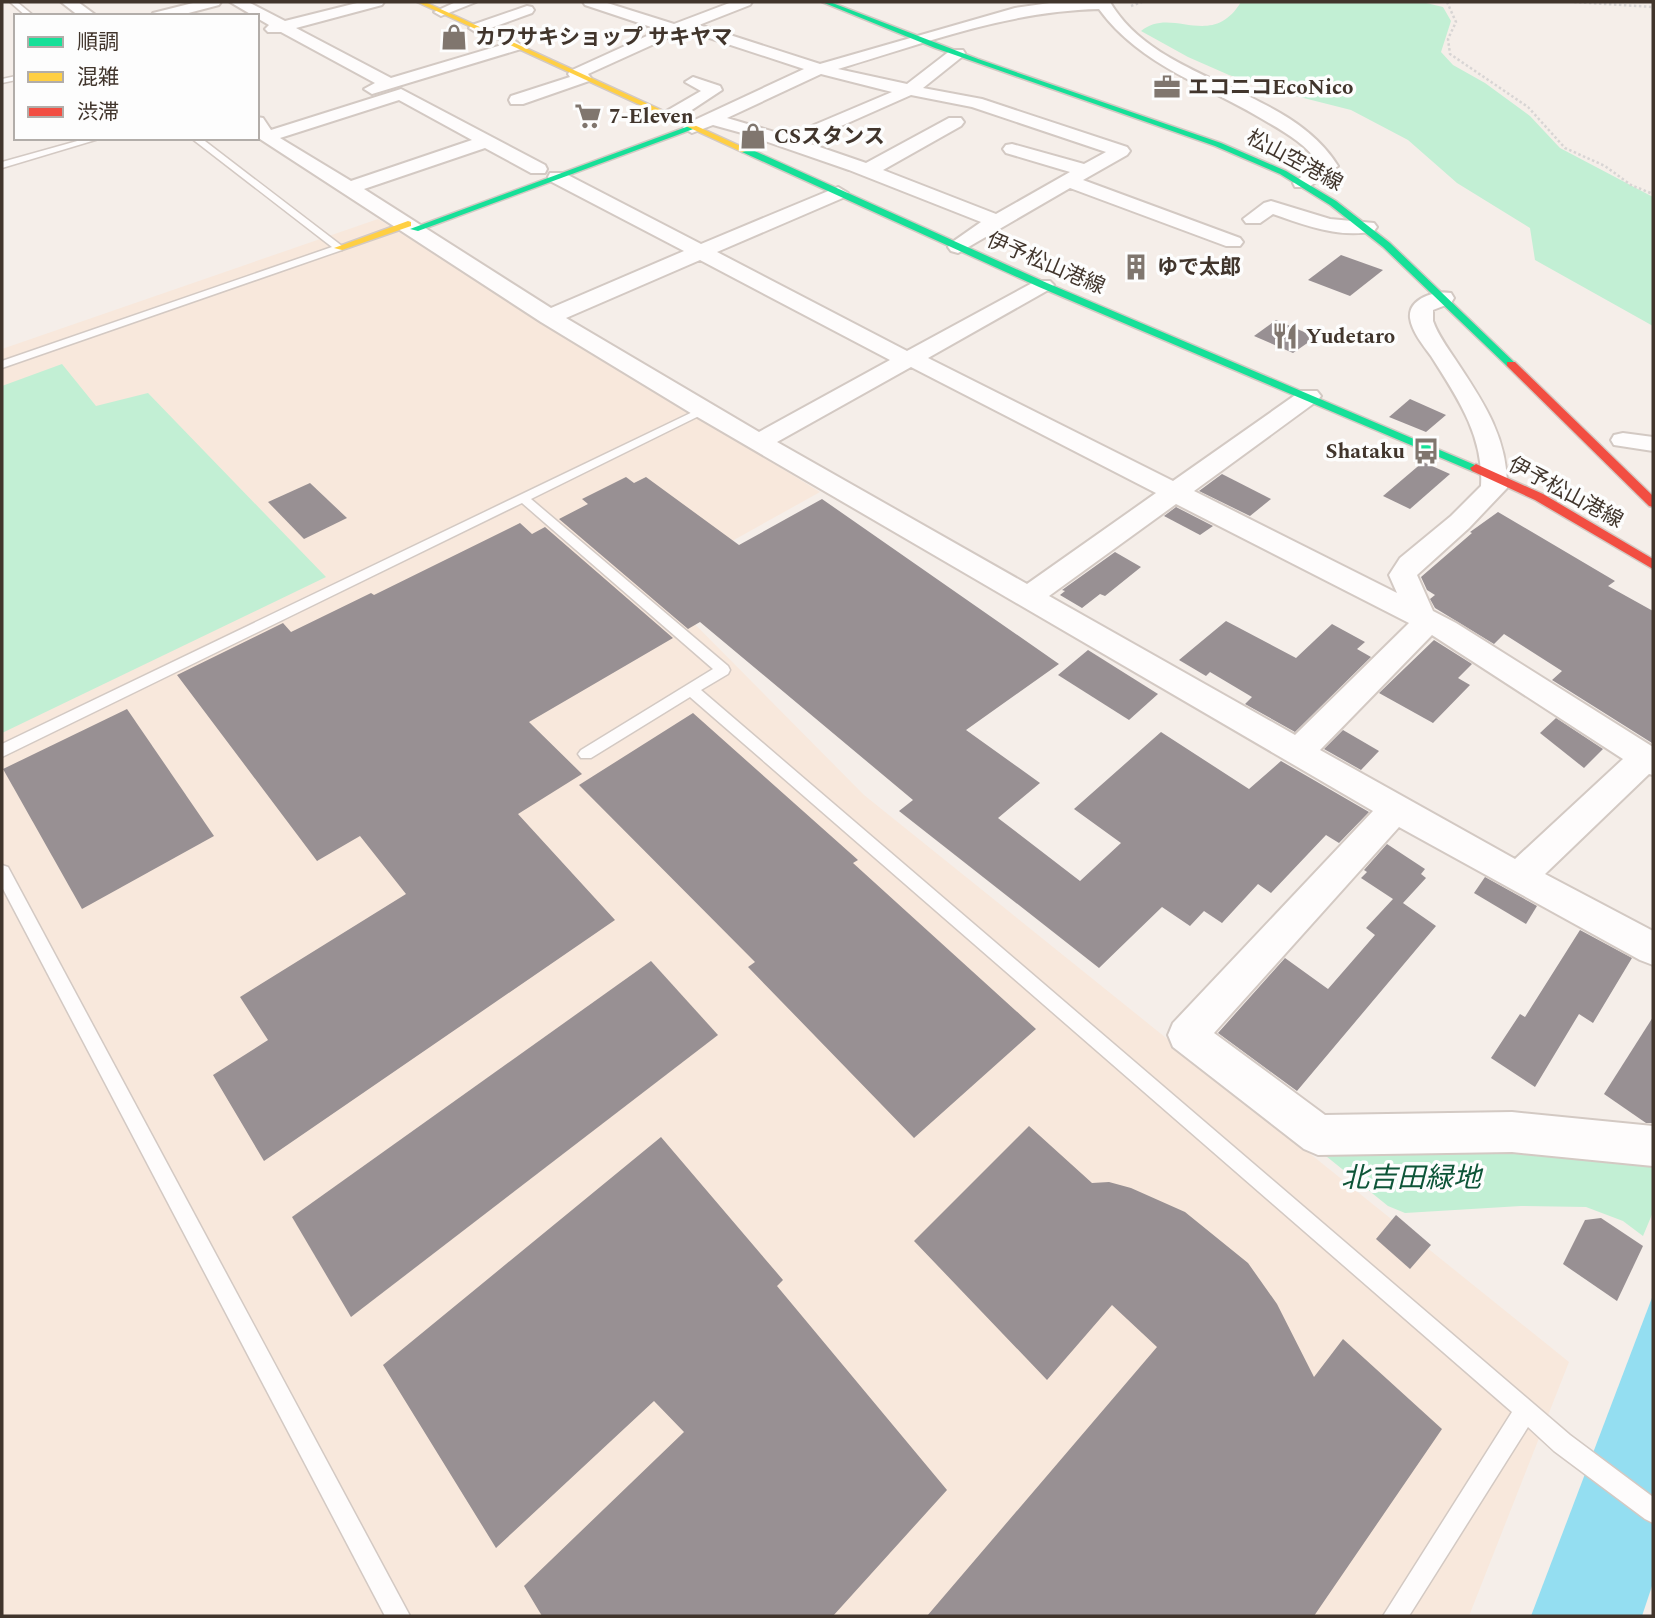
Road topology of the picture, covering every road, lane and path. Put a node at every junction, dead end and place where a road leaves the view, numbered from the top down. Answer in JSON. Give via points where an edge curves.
{"nodes":[{"id":1,"x":13,"y":2,"type":"edge"},
{"id":2,"x":214,"y":2,"type":"edge"},
{"id":3,"x":237,"y":2,"type":"edge"},
{"id":4,"x":377,"y":2,"type":"edge"},
{"id":5,"x":420,"y":2,"type":"edge"},
{"id":6,"x":468,"y":2,"type":"edge"},
{"id":7,"x":590,"y":2,"type":"edge"},
{"id":8,"x":825,"y":2,"type":"edge"},
{"id":9,"x":846,"y":2,"type":"edge"},
{"id":10,"x":1447,"y":2,"type":"edge"},
{"id":11,"x":1574,"y":2,"type":"edge"},
{"id":12,"x":738,"y":3,"type":"edge"},
{"id":13,"x":1103,"y":3,"type":"edge"},
{"id":14,"x":1653,"y":7,"type":"edge"},
{"id":15,"x":527,"y":10,"type":"dead end"},
{"id":16,"x":441,"y":12,"type":"junction"},
{"id":17,"x":28,"y":14,"type":"edge"},
{"id":18,"x":166,"y":14,"type":"edge"},
{"id":19,"x":283,"y":27,"type":"junction"},
{"id":20,"x":681,"y":27,"type":"junction"},
{"id":21,"x":477,"y":28,"type":"junction"},
{"id":22,"x":259,"y":33,"type":"edge"},
{"id":23,"x":927,"y":39,"type":"junction"},
{"id":24,"x":515,"y":46,"type":"junction"},
{"id":25,"x":957,"y":54,"type":"junction"},
{"id":26,"x":821,"y":68,"type":"junction"},
{"id":27,"x":580,"y":76,"type":"junction"},
{"id":28,"x":693,"y":82,"type":"dead end"},
{"id":29,"x":390,"y":84,"type":"junction"},
{"id":30,"x":910,"y":90,"type":"junction"},
{"id":31,"x":517,"y":100,"type":"dead end"},
{"id":32,"x":869,"y":109,"type":"junction"},
{"id":33,"x":672,"y":118,"type":"junction"},
{"id":34,"x":711,"y":119,"type":"junction"},
{"id":35,"x":955,"y":122,"type":"dead end"},
{"id":36,"x":261,"y":127,"type":"edge"},
{"id":37,"x":692,"y":128,"type":"junction"},
{"id":38,"x":934,"y":133,"type":"junction"},
{"id":39,"x":91,"y":140,"type":"edge"},
{"id":40,"x":198,"y":140,"type":"edge"},
{"id":41,"x":488,"y":141,"type":"junction"},
{"id":42,"x":792,"y":142,"type":"junction"},
{"id":43,"x":310,"y":143,"type":"dead end"},
{"id":44,"x":463,"y":149,"type":"junction"},
{"id":45,"x":1012,"y":149,"type":"dead end"},
{"id":46,"x":286,"y":150,"type":"junction"},
{"id":47,"x":483,"y":161,"type":"dead end"},
{"id":48,"x":2,"y":165,"type":"edge"},
{"id":49,"x":870,"y":169,"type":"junction"},
{"id":50,"x":548,"y":173,"type":"junction"},
{"id":51,"x":1077,"y":176,"type":"junction"},
{"id":52,"x":1309,"y":180,"type":"junction"},
{"id":53,"x":349,"y":188,"type":"junction"},
{"id":54,"x":838,"y":193,"type":"junction"},
{"id":55,"x":1653,"y":194,"type":"edge"},
{"id":56,"x":1253,"y":219,"type":"dead end"},
{"id":57,"x":998,"y":221,"type":"junction"},
{"id":58,"x":407,"y":224,"type":"junction"},
{"id":59,"x":1367,"y":227,"type":"junction"},
{"id":60,"x":1396,"y":232,"type":"dead end"},
{"id":61,"x":1233,"y":242,"type":"dead end"},
{"id":62,"x":958,"y":247,"type":"junction"},
{"id":63,"x":340,"y":248,"type":"junction"},
{"id":64,"x":699,"y":253,"type":"junction"},
{"id":65,"x":1043,"y":285,"type":"junction"},
{"id":66,"x":1443,"y":298,"type":"junction"},
{"id":67,"x":549,"y":317,"type":"junction"},
{"id":68,"x":909,"y":359,"type":"junction"},
{"id":69,"x":2,"y":365,"type":"edge"},
{"id":70,"x":1309,"y":396,"type":"junction"},
{"id":71,"x":704,"y":410,"type":"junction"},
{"id":72,"x":1619,"y":436,"type":"dead end"},
{"id":73,"x":758,"y":442,"type":"junction"},
{"id":74,"x":1648,"y":451,"type":"edge"},
{"id":75,"x":1495,"y":478,"type":"junction"},
{"id":76,"x":1177,"y":491,"type":"junction"},
{"id":77,"x":523,"y":498,"type":"junction"},
{"id":78,"x":1653,"y":503,"type":"edge"},
{"id":79,"x":1653,"y":565,"type":"edge"},
{"id":80,"x":1028,"y":597,"type":"junction"},
{"id":81,"x":1422,"y":617,"type":"junction"},
{"id":82,"x":691,"y":689,"type":"junction"},
{"id":83,"x":2,"y":751,"type":"edge"},
{"id":84,"x":1298,"y":752,"type":"junction"},
{"id":85,"x":586,"y":754,"type":"dead end"},
{"id":86,"x":1649,"y":760,"type":"edge"},
{"id":87,"x":1396,"y":808,"type":"junction"},
{"id":88,"x":2,"y":873,"type":"edge"},
{"id":89,"x":1519,"y":877,"type":"junction"},
{"id":90,"x":1653,"y":949,"type":"edge"},
{"id":91,"x":1653,"y":1146,"type":"edge"},
{"id":92,"x":1526,"y":1410,"type":"junction"},
{"id":93,"x":1653,"y":1511,"type":"edge"},
{"id":94,"x":398,"y":1616,"type":"edge"},
{"id":95,"x":1395,"y":1616,"type":"edge"}],
"edges":[{"from":1,"to":17,"type":"lane"},
{"from":2,"to":18,"type":"street"},
{"from":3,"to":19,"type":"street"},
{"from":4,"to":19,"type":"street"},
{"from":5,"to":16,"type":"main road","name":"伊予松山港線"},
{"from":6,"to":16,"type":"street"},
{"from":7,"to":20,"type":"street"},
{"from":8,"to":23,"type":"main road","name":"松山空港線","via":[[850,15]]},
{"from":9,"to":23,"type":"main road","name":"松山空港線"},
{"from":10,"to":55,"type":"path","via":[[1456,22],[1448,39],[1450,54],[1528,107],[1565,148]]},
{"from":11,"to":14,"type":"path"},
{"from":12,"to":20,"type":"street"},
{"from":13,"to":23,"type":"street","via":[[1026,10]]},
{"from":13,"to":52,"type":"street","via":[[1131,37],[1256,108],[1318,150],[1329,166]]},
{"from":15,"to":21,"type":"street"},
{"from":16,"to":21,"type":"main road","name":"伊予松山港線"},
{"from":19,"to":22,"type":"street"},
{"from":19,"to":29,"type":"street"},
{"from":20,"to":26,"type":"street"},
{"from":20,"to":27,"type":"street"},
{"from":21,"to":24,"type":"main road","name":"伊予松山港線"},
{"from":23,"to":25,"type":"main road","name":"松山空港線"},
{"from":23,"to":26,"type":"street"},
{"from":23,"to":52,"type":"main road","name":"松山空港線","via":[[1233,139]]},
{"from":24,"to":27,"type":"main road","name":"伊予松山港線"},
{"from":24,"to":29,"type":"street"},
{"from":25,"to":30,"type":"street"},
{"from":25,"to":52,"type":"main road","name":"松山空港線"},
{"from":26,"to":30,"type":"street"},
{"from":26,"to":34,"type":"street"},
{"from":27,"to":31,"type":"street"},
{"from":27,"to":33,"type":"main road","name":"伊予松山港線"},
{"from":28,"to":33,"type":"street","via":[[714,90]]},
{"from":29,"to":36,"type":"street"},
{"from":30,"to":32,"type":"street"},
{"from":30,"to":51,"type":"street","via":[[976,103],[1121,151]]},
{"from":32,"to":38,"type":"street"},
{"from":32,"to":42,"type":"street"},
{"from":33,"to":37,"type":"main road","name":"伊予松山港線"},
{"from":33,"to":50,"type":"main road"},
{"from":34,"to":37,"type":"street"},
{"from":34,"to":42,"type":"street"},
{"from":35,"to":38,"type":"street"},
{"from":36,"to":41,"type":"street","via":[[401,94]]},
{"from":36,"to":46,"type":"street"},
{"from":37,"to":50,"type":"main road"},
{"from":37,"to":54,"type":"main road","name":"伊予松山港線"},
{"from":38,"to":49,"type":"street"},
{"from":39,"to":48,"type":"lane"},
{"from":40,"to":63,"type":"lane"},
{"from":41,"to":44,"type":"street"},
{"from":41,"to":50,"type":"street"},
{"from":42,"to":49,"type":"street"},
{"from":43,"to":46,"type":"street"},
{"from":44,"to":47,"type":"street"},
{"from":44,"to":53,"type":"street"},
{"from":45,"to":51,"type":"street"},
{"from":46,"to":53,"type":"street"},
{"from":49,"to":57,"type":"street"},
{"from":50,"to":58,"type":"main road"},
{"from":50,"to":64,"type":"street"},
{"from":51,"to":57,"type":"street"},
{"from":51,"to":61,"type":"street"},
{"from":52,"to":59,"type":"main road","name":"松山空港線"},
{"from":52,"to":60,"type":"main road","name":"松山空港線"},
{"from":53,"to":58,"type":"street"},
{"from":54,"to":62,"type":"main road","name":"伊予松山港線"},
{"from":54,"to":64,"type":"street"},
{"from":56,"to":59,"type":"street","via":[[1271,207],[1326,226]]},
{"from":57,"to":62,"type":"street"},
{"from":58,"to":63,"type":"main road"},
{"from":58,"to":67,"type":"street"},
{"from":59,"to":66,"type":"main road","name":"松山空港線"},
{"from":62,"to":65,"type":"main road","name":"伊予松山港線"},
{"from":63,"to":69,"type":"lane"},
{"from":64,"to":67,"type":"street"},
{"from":64,"to":68,"type":"street"},
{"from":65,"to":68,"type":"street"},
{"from":65,"to":70,"type":"main road","name":"伊予松山港線"},
{"from":66,"to":75,"type":"street","via":[[1428,302],[1421,317],[1473,404],[1494,454]]},
{"from":66,"to":78,"type":"main road","name":"松山空港線"},
{"from":67,"to":71,"type":"street"},
{"from":68,"to":73,"type":"street"},
{"from":68,"to":76,"type":"street"},
{"from":70,"to":75,"type":"main road","name":"伊予松山港線"},
{"from":70,"to":76,"type":"street"},
{"from":71,"to":73,"type":"street"},
{"from":71,"to":77,"type":"lane"},
{"from":72,"to":74,"type":"street"},
{"from":73,"to":80,"type":"street"},
{"from":75,"to":79,"type":"main road","name":"伊予松山港線","via":[[1572,515]]},
{"from":75,"to":81,"type":"street","via":[[1490,494],[1403,575]]},
{"from":76,"to":80,"type":"street"},
{"from":76,"to":81,"type":"street"},
{"from":77,"to":82,"type":"lane","via":[[723,670]]},
{"from":77,"to":83,"type":"lane"},
{"from":80,"to":84,"type":"street"},
{"from":81,"to":84,"type":"street","via":[[1425,625]]},
{"from":81,"to":86,"type":"street"},
{"from":82,"to":85,"type":"lane"},
{"from":82,"to":92,"type":"lane"},
{"from":84,"to":87,"type":"street"},
{"from":86,"to":89,"type":"street"},
{"from":87,"to":89,"type":"street"},
{"from":87,"to":91,"type":"street","via":[[1187,1035],[1318,1135],[1512,1132]]},
{"from":88,"to":94,"type":"lane"},
{"from":89,"to":90,"type":"street"},
{"from":92,"to":93,"type":"lane"},
{"from":92,"to":95,"type":"lane"}]}
